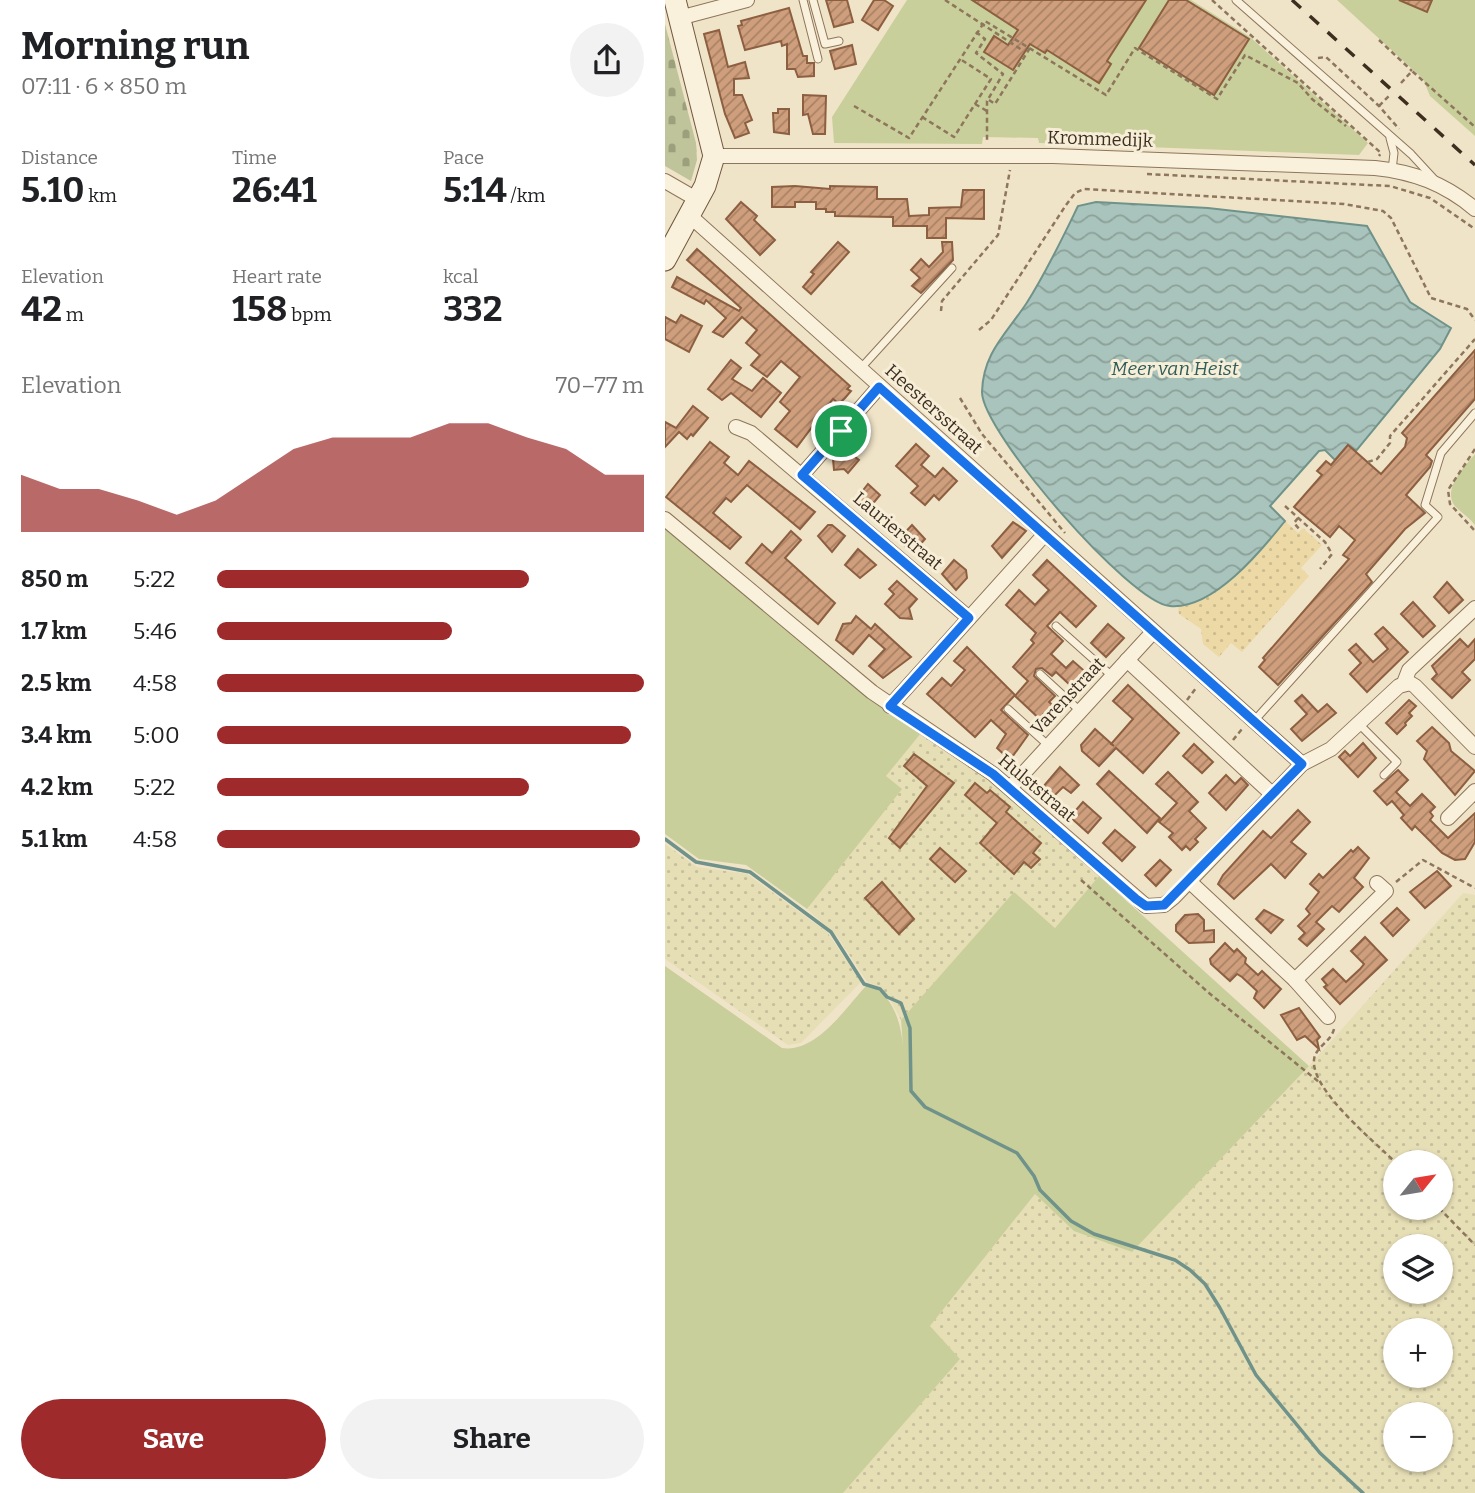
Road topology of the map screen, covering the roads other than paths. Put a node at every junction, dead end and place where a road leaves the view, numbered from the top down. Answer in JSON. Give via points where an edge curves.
{"nodes":[{"id":1,"x":747,"y":0,"type":"edge"},
{"id":2,"x":803,"y":0,"type":"edge"},
{"id":3,"x":813,"y":0,"type":"edge"},
{"id":4,"x":1236,"y":0,"type":"edge"},
{"id":5,"x":677,"y":9,"type":"edge"},
{"id":6,"x":839,"y":41,"type":"dead end"},
{"id":7,"x":818,"y":59,"type":"dead end"},
{"id":8,"x":1390,"y":137,"type":"junction"},
{"id":9,"x":1411,"y":155,"type":"junction"},
{"id":10,"x":713,"y":156,"type":"junction"},
{"id":11,"x":1392,"y":170,"type":"junction"},
{"id":12,"x":1410,"y":173,"type":"junction"},
{"id":13,"x":665,"y":181,"type":"edge"},
{"id":14,"x":1437,"y":184,"type":"junction"},
{"id":15,"x":693,"y":207,"type":"junction"},
{"id":16,"x":1475,"y":209,"type":"edge"},
{"id":17,"x":665,"y":260,"type":"edge"},
{"id":18,"x":952,"y":268,"type":"dead end"},
{"id":19,"x":860,"y":369,"type":"junction"},
{"id":20,"x":879,"y":387,"type":"junction"},
{"id":21,"x":1475,"y":413,"type":"edge"},
{"id":22,"x":736,"y":426,"type":"dead end"},
{"id":23,"x":802,"y":475,"type":"junction"},
{"id":24,"x":665,"y":519,"type":"edge"},
{"id":25,"x":1045,"y":534,"type":"junction"},
{"id":26,"x":1475,"y":608,"type":"edge"},
{"id":27,"x":969,"y":618,"type":"junction"},
{"id":28,"x":1056,"y":625,"type":"dead end"},
{"id":29,"x":1153,"y":632,"type":"junction"},
{"id":30,"x":1127,"y":660,"type":"junction"},
{"id":31,"x":1040,"y":674,"type":"dead end"},
{"id":32,"x":1112,"y":676,"type":"junction"},
{"id":33,"x":1404,"y":683,"type":"junction"},
{"id":34,"x":890,"y":706,"type":"junction"},
{"id":35,"x":1008,"y":709,"type":"dead end"},
{"id":36,"x":1080,"y":711,"type":"junction"},
{"id":37,"x":1252,"y":720,"type":"junction"},
{"id":38,"x":1359,"y":723,"type":"junction"},
{"id":39,"x":1049,"y":746,"type":"junction"},
{"id":40,"x":1475,"y":747,"type":"edge"},
{"id":41,"x":1302,"y":764,"type":"junction"},
{"id":42,"x":1384,"y":775,"type":"dead end"},
{"id":43,"x":1010,"y":788,"type":"junction"},
{"id":44,"x":1475,"y":791,"type":"edge"},
{"id":45,"x":1272,"y":794,"type":"junction"},
{"id":46,"x":1448,"y":818,"type":"dead end"},
{"id":47,"x":1189,"y":881,"type":"junction"},
{"id":48,"x":1381,"y":887,"type":"road end"},
{"id":49,"x":1295,"y":979,"type":"junction"},
{"id":50,"x":1328,"y":1017,"type":"road end"}],
"edges":[{"from":1,"to":5,"type":"street"},
{"from":2,"to":7,"type":"lane"},
{"from":3,"to":6,"type":"lane","via":[[825,44]]},
{"from":4,"to":8,"type":"lane"},
{"from":5,"to":10,"type":"street"},
{"from":8,"to":9,"type":"lane"},
{"from":8,"to":11,"type":"lane"},
{"from":9,"to":12,"type":"lane"},
{"from":9,"to":14,"type":"lane"},
{"from":10,"to":11,"type":"street","name":"Krommedijk","via":[[1010,156]]},
{"from":10,"to":15,"type":"street","via":[[709,177]]},
{"from":11,"to":12,"type":"street","name":"Krommedijk"},
{"from":12,"to":14,"type":"street","name":"Krommedijk"},
{"from":13,"to":15,"type":"street","name":"Heestersstraat"},
{"from":14,"to":16,"type":"street","name":"Krommedijk"},
{"from":15,"to":17,"type":"street"},
{"from":15,"to":19,"type":"street","name":"Heestersstraat"},
{"from":18,"to":19,"type":"lane"},
{"from":19,"to":20,"type":"street","name":"Heestersstraat"},
{"from":20,"to":23,"type":"street"},
{"from":20,"to":25,"type":"street","name":"Heestersstraat"},
{"from":21,"to":37,"type":"lane","via":[[1441,453],[1425,505],[1438,517]]},
{"from":22,"to":23,"type":"street","name":"Laurierstraat"},
{"from":23,"to":27,"type":"street","name":"Laurierstraat"},
{"from":24,"to":34,"type":"street","name":"Hulststraat"},
{"from":25,"to":27,"type":"street"},
{"from":25,"to":29,"type":"street","name":"Heestersstraat"},
{"from":26,"to":33,"type":"street","via":[[1409,670]]},
{"from":27,"to":34,"type":"street"},
{"from":28,"to":32,"type":"lane"},
{"from":29,"to":30,"type":"street"},
{"from":29,"to":37,"type":"street","name":"Heestersstraat"},
{"from":30,"to":32,"type":"street","name":"Varenstraat"},
{"from":30,"to":45,"type":"street"},
{"from":31,"to":36,"type":"lane"},
{"from":32,"to":36,"type":"street","name":"Varenstraat"},
{"from":33,"to":38,"type":"street"},
{"from":33,"to":40,"type":"street","via":[[1415,686]]},
{"from":34,"to":43,"type":"street","name":"Hulststraat"},
{"from":35,"to":39,"type":"lane"},
{"from":36,"to":39,"type":"street","name":"Varenstraat"},
{"from":37,"to":41,"type":"street","name":"Heestersstraat"},
{"from":38,"to":41,"type":"street","via":[[1331,749]]},
{"from":38,"to":42,"type":"lane","via":[[1397,762]]},
{"from":39,"to":43,"type":"street","name":"Varenstraat"},
{"from":41,"to":45,"type":"street"},
{"from":43,"to":47,"type":"street","name":"Hulststraat","via":[[1146,906],[1164,905]]},
{"from":44,"to":46,"type":"street"},
{"from":45,"to":47,"type":"street","name":"Hulststraat"},
{"from":47,"to":49,"type":"street"},
{"from":48,"to":49,"type":"street"},
{"from":49,"to":50,"type":"street"}]}
